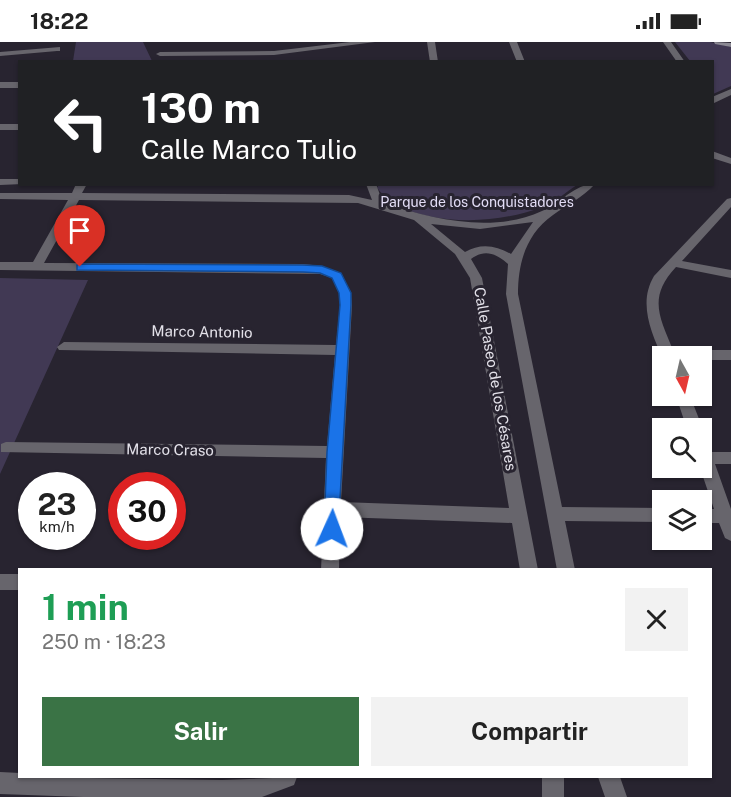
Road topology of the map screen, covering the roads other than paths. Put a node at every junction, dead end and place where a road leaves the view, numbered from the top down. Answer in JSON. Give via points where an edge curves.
{"nodes":[{"id":1,"x":371,"y":42,"type":"edge"},
{"id":2,"x":431,"y":42,"type":"edge"},
{"id":3,"x":513,"y":42,"type":"edge"},
{"id":4,"x":667,"y":42,"type":"edge"},
{"id":5,"x":718,"y":42,"type":"edge"},
{"id":6,"x":731,"y":45,"type":"edge"},
{"id":7,"x":57,"y":49,"type":"dead end"},
{"id":8,"x":0,"y":54,"type":"edge"},
{"id":9,"x":160,"y":54,"type":"dead end"},
{"id":10,"x":434,"y":60,"type":"edge"},
{"id":11,"x":520,"y":60,"type":"edge"},
{"id":12,"x":680,"y":60,"type":"edge"},
{"id":13,"x":0,"y":85,"type":"edge"},
{"id":14,"x":18,"y":85,"type":"edge"},
{"id":15,"x":731,"y":92,"type":"edge"},
{"id":16,"x":714,"y":100,"type":"edge"},
{"id":17,"x":0,"y":127,"type":"edge"},
{"id":18,"x":18,"y":127,"type":"edge"},
{"id":19,"x":714,"y":155,"type":"edge"},
{"id":20,"x":731,"y":161,"type":"edge"},
{"id":21,"x":0,"y":182,"type":"edge"},
{"id":22,"x":18,"y":182,"type":"edge"},
{"id":23,"x":81,"y":186,"type":"edge"},
{"id":24,"x":372,"y":186,"type":"edge"},
{"id":25,"x":587,"y":186,"type":"edge"},
{"id":26,"x":0,"y":196,"type":"edge"},
{"id":27,"x":75,"y":197,"type":"junction"},
{"id":28,"x":731,"y":201,"type":"edge"},
{"id":29,"x":378,"y":202,"type":"junction"},
{"id":30,"x":547,"y":214,"type":"junction"},
{"id":31,"x":411,"y":216,"type":"junction"},
{"id":32,"x":466,"y":257,"type":"junction"},
{"id":33,"x":513,"y":262,"type":"junction"},
{"id":34,"x":673,"y":263,"type":"junction"},
{"id":35,"x":0,"y":266,"type":"edge"},
{"id":36,"x":36,"y":267,"type":"junction"},
{"id":37,"x":731,"y":274,"type":"edge"},
{"id":38,"x":665,"y":346,"type":"edge"},
{"id":39,"x":64,"y":347,"type":"dead end"},
{"id":40,"x":341,"y":350,"type":"junction"},
{"id":41,"x":712,"y":355,"type":"edge"},
{"id":42,"x":731,"y":355,"type":"edge"},
{"id":43,"x":6,"y":448,"type":"dead end"},
{"id":44,"x":334,"y":452,"type":"junction"},
{"id":45,"x":712,"y":455,"type":"edge"},
{"id":46,"x":731,"y":458,"type":"edge"},
{"id":47,"x":711,"y":478,"type":"edge"},
{"id":48,"x":333,"y":509,"type":"junction"},
{"id":49,"x":555,"y":514,"type":"junction"},
{"id":50,"x":652,"y":515,"type":"edge"},
{"id":51,"x":520,"y":516,"type":"junction"},
{"id":52,"x":712,"y":516,"type":"edge"},
{"id":53,"x":724,"y":516,"type":"junction"},
{"id":54,"x":731,"y":533,"type":"edge"},
{"id":55,"x":330,"y":568,"type":"edge"},
{"id":56,"x":529,"y":568,"type":"edge"},
{"id":57,"x":566,"y":568,"type":"edge"},
{"id":58,"x":0,"y":582,"type":"edge"},
{"id":59,"x":18,"y":582,"type":"edge"},
{"id":60,"x":283,"y":778,"type":"edge"},
{"id":61,"x":553,"y":778,"type":"edge"},
{"id":62,"x":609,"y":778,"type":"edge"},
{"id":63,"x":0,"y":783,"type":"edge"},
{"id":64,"x":553,"y":797,"type":"edge"},
{"id":65,"x":616,"y":797,"type":"edge"}],
"edges":[{"from":1,"to":9,"type":"street","via":[[274,53]]},
{"from":2,"to":10,"type":"street"},
{"from":3,"to":11,"type":"street"},
{"from":4,"to":12,"type":"street"},
{"from":5,"to":6,"type":"street"},
{"from":7,"to":8,"type":"street"},
{"from":13,"to":14,"type":"street"},
{"from":15,"to":16,"type":"street"},
{"from":17,"to":18,"type":"street"},
{"from":19,"to":20,"type":"street"},
{"from":21,"to":22,"type":"street"},
{"from":23,"to":27,"type":"street"},
{"from":24,"to":29,"type":"street"},
{"from":25,"to":30,"type":"street"},
{"from":26,"to":27,"type":"street"},
{"from":27,"to":29,"type":"street","via":[[322,196]]},
{"from":27,"to":36,"type":"street"},
{"from":28,"to":34,"type":"street"},
{"from":29,"to":31,"type":"street"},
{"from":30,"to":31,"type":"street","via":[[481,225]]},
{"from":30,"to":33,"type":"street","via":[[526,236]]},
{"from":31,"to":32,"type":"street","name":"Calle Paseo de los Césares"},
{"from":32,"to":33,"type":"street","via":[[490,249],[504,253]]},
{"from":32,"to":51,"type":"street","name":"Calle Paseo de los Césares","via":[[476,278]]},
{"from":33,"to":49,"type":"street","via":[[512,294]]},
{"from":34,"to":37,"type":"street"},
{"from":34,"to":38,"type":"street","via":[[658,279],[650,302]]},
{"from":35,"to":36,"type":"street"},
{"from":36,"to":40,"type":"street","via":[[322,270],[337,276],[345,293]]},
{"from":39,"to":40,"type":"street","name":"Marco Antonio"},
{"from":40,"to":44,"type":"street"},
{"from":41,"to":42,"type":"street"},
{"from":43,"to":44,"type":"street","name":"Marco Craso"},
{"from":44,"to":48,"type":"street"},
{"from":45,"to":46,"type":"street"},
{"from":47,"to":53,"type":"street"},
{"from":48,"to":51,"type":"street"},
{"from":48,"to":55,"type":"street"},
{"from":49,"to":50,"type":"street"},
{"from":49,"to":57,"type":"street"},
{"from":51,"to":56,"type":"street","name":"Calle Paseo de los Césares"},
{"from":52,"to":53,"type":"street"},
{"from":53,"to":54,"type":"street"},
{"from":58,"to":59,"type":"street"},
{"from":60,"to":63,"type":"street","via":[[254,789],[222,791]]},
{"from":61,"to":64,"type":"street"},
{"from":62,"to":65,"type":"street"}]}
